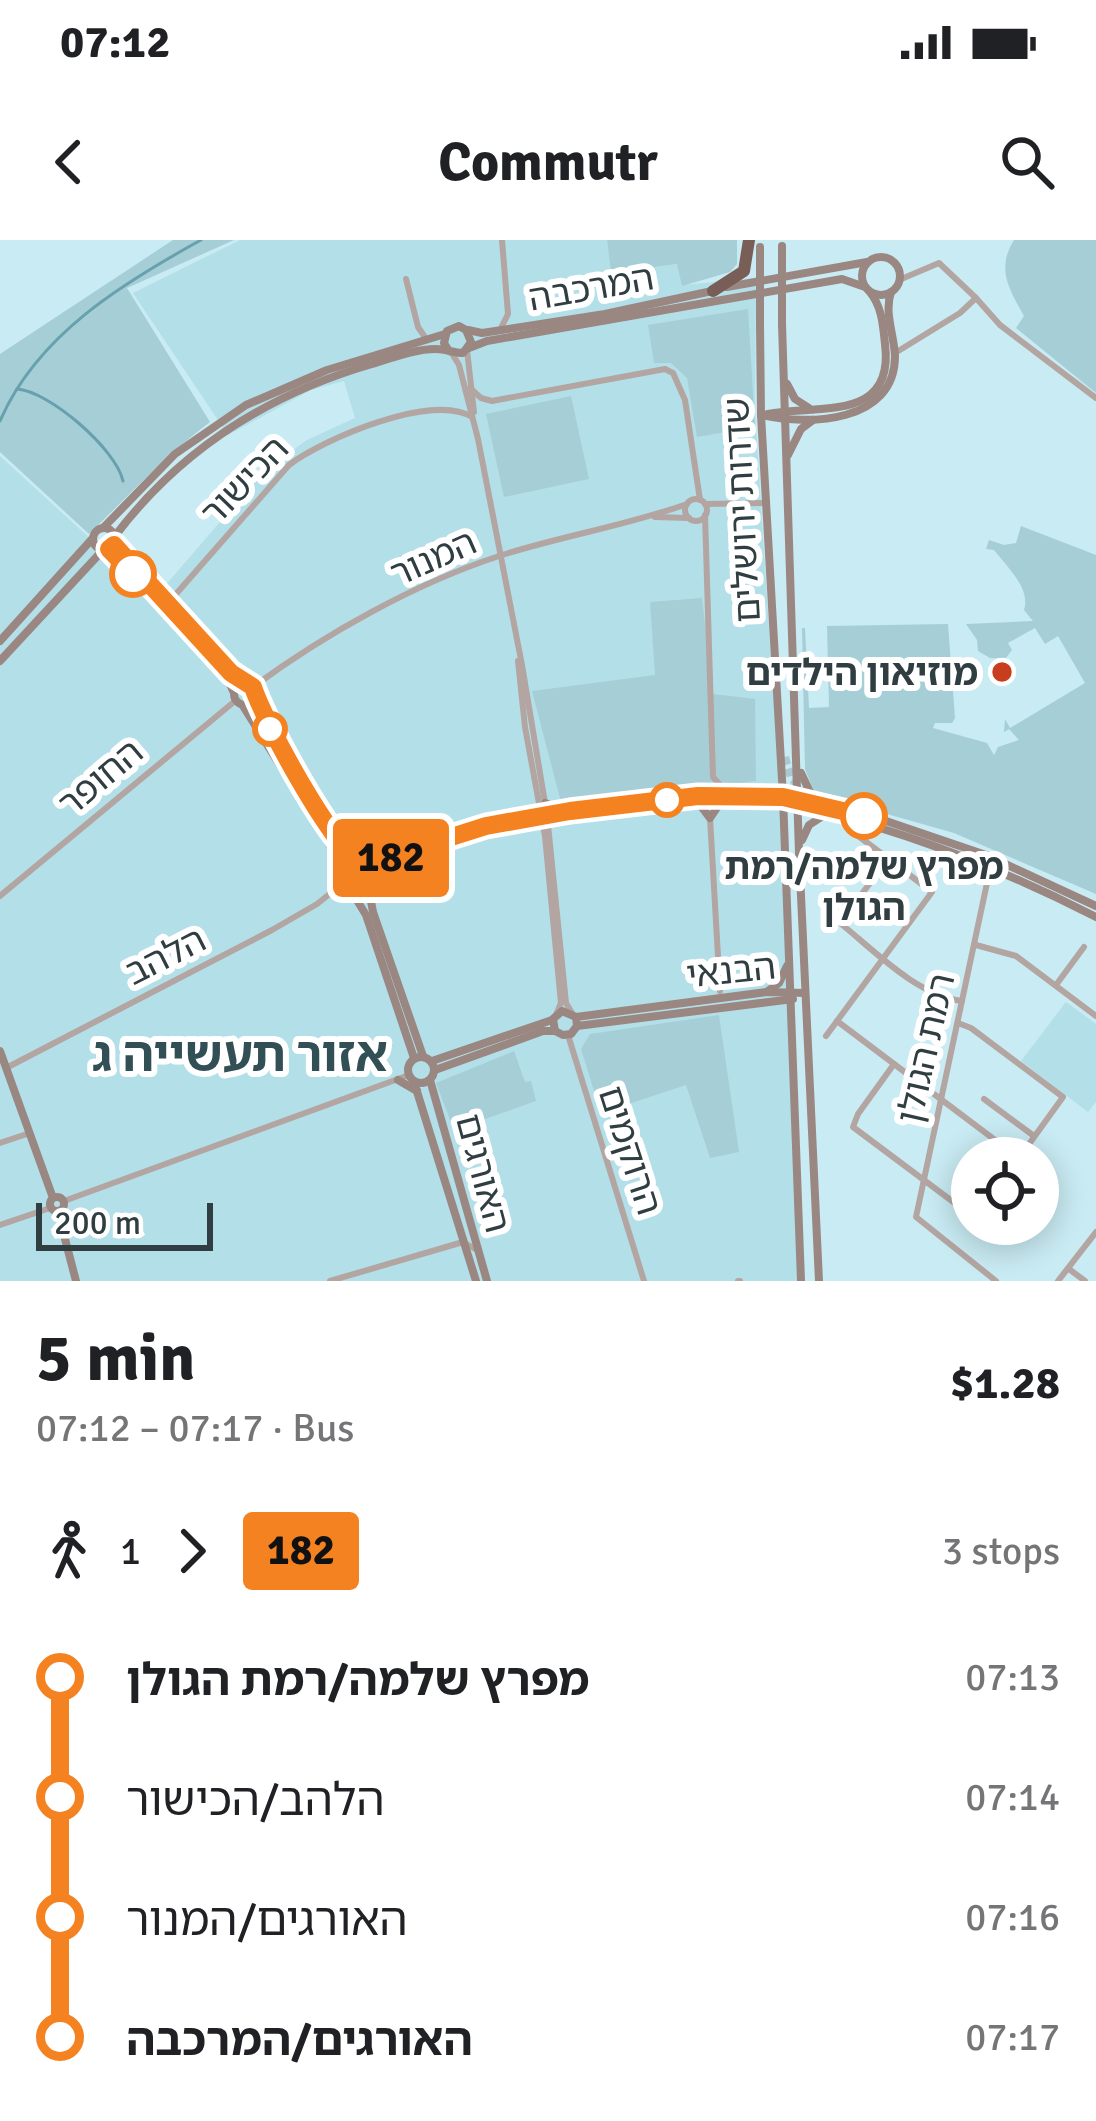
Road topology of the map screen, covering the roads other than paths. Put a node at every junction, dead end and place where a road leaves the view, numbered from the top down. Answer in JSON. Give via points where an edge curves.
{"nodes":[{"id":1,"x":502,"y":240,"type":"edge"},
{"id":2,"x":756,"y":242,"type":"edge"},
{"id":3,"x":782,"y":243,"type":"edge"},
{"id":4,"x":867,"y":262,"type":"junction"},
{"id":5,"x":406,"y":279,"type":"dead end"},
{"id":6,"x":899,"y":280,"type":"junction"},
{"id":7,"x":867,"y":289,"type":"junction"},
{"id":8,"x":713,"y":291,"type":"junction"},
{"id":9,"x":892,"y":292,"type":"junction"},
{"id":10,"x":976,"y":298,"type":"junction"},
{"id":11,"x":508,"y":314,"type":"junction"},
{"id":12,"x":418,"y":327,"type":"junction"},
{"id":13,"x":523,"y":327,"type":"junction"},
{"id":14,"x":466,"y":330,"type":"junction"},
{"id":15,"x":498,"y":331,"type":"junction"},
{"id":16,"x":445,"y":334,"type":"junction"},
{"id":17,"x":430,"y":341,"type":"junction"},
{"id":18,"x":408,"y":347,"type":"junction"},
{"id":19,"x":467,"y":349,"type":"junction"},
{"id":20,"x":450,"y":352,"type":"junction"},
{"id":21,"x":895,"y":353,"type":"junction"},
{"id":22,"x":784,"y":377,"type":"junction"},
{"id":23,"x":467,"y":389,"type":"junction"},
{"id":24,"x":1096,"y":398,"type":"edge"},
{"id":25,"x":492,"y":401,"type":"junction"},
{"id":26,"x":447,"y":409,"type":"junction"},
{"id":27,"x":816,"y":414,"type":"junction"},
{"id":28,"x":761,"y":416,"type":"junction"},
{"id":29,"x":784,"y":416,"type":"junction"},
{"id":30,"x":473,"y":419,"type":"junction"},
{"id":31,"x":788,"y":457,"type":"junction"},
{"id":32,"x":768,"y":485,"type":"junction"},
{"id":33,"x":757,"y":501,"type":"junction"},
{"id":34,"x":699,"y":506,"type":"junction"},
{"id":35,"x":769,"y":506,"type":"junction"},
{"id":36,"x":652,"y":517,"type":"junction"},
{"id":37,"x":692,"y":519,"type":"junction"},
{"id":38,"x":104,"y":527,"type":"junction"},
{"id":39,"x":92,"y":538,"type":"junction"},
{"id":40,"x":704,"y":544,"type":"junction"},
{"id":41,"x":110,"y":545,"type":"junction"},
{"id":42,"x":501,"y":556,"type":"junction"},
{"id":43,"x":169,"y":602,"type":"junction"},
{"id":44,"x":0,"y":641,"type":"edge"},
{"id":45,"x":0,"y":661,"type":"edge"},
{"id":46,"x":252,"y":689,"type":"junction"},
{"id":47,"x":237,"y":699,"type":"junction"},
{"id":48,"x":783,"y":753,"type":"junction"},
{"id":49,"x":796,"y":755,"type":"junction"},
{"id":50,"x":713,"y":777,"type":"junction"},
{"id":51,"x":729,"y":795,"type":"junction"},
{"id":52,"x":757,"y":800,"type":"junction"},
{"id":53,"x":699,"y":801,"type":"junction"},
{"id":54,"x":783,"y":802,"type":"junction"},
{"id":55,"x":542,"y":803,"type":"junction"},
{"id":56,"x":720,"y":803,"type":"junction"},
{"id":57,"x":799,"y":805,"type":"junction"},
{"id":58,"x":831,"y":812,"type":"junction"},
{"id":59,"x":564,"y":816,"type":"junction"},
{"id":60,"x":710,"y":818,"type":"junction"},
{"id":61,"x":540,"y":821,"type":"junction"},
{"id":62,"x":784,"y":828,"type":"junction"},
{"id":63,"x":547,"y":836,"type":"junction"},
{"id":64,"x":857,"y":836,"type":"dead end"},
{"id":65,"x":799,"y":853,"type":"junction"},
{"id":66,"x":888,"y":859,"type":"junction"},
{"id":67,"x":361,"y":864,"type":"junction"},
{"id":68,"x":992,"y":864,"type":"junction"},
{"id":69,"x":342,"y":879,"type":"junction"},
{"id":70,"x":369,"y":883,"type":"junction"},
{"id":71,"x":352,"y":892,"type":"junction"},
{"id":72,"x":0,"y":896,"type":"edge"},
{"id":73,"x":1096,"y":906,"type":"edge"},
{"id":74,"x":1096,"y":917,"type":"edge"},
{"id":75,"x":976,"y":945,"type":"junction"},
{"id":76,"x":1084,"y":947,"type":"dead end"},
{"id":77,"x":790,"y":958,"type":"junction"},
{"id":78,"x":884,"y":958,"type":"junction"},
{"id":79,"x":1056,"y":985,"type":"junction"},
{"id":80,"x":805,"y":993,"type":"junction"},
{"id":81,"x":720,"y":995,"type":"junction"},
{"id":82,"x":790,"y":995,"type":"junction"},
{"id":83,"x":768,"y":997,"type":"junction"},
{"id":84,"x":962,"y":1001,"type":"junction"},
{"id":85,"x":1096,"y":1016,"type":"edge"},
{"id":86,"x":555,"y":1017,"type":"junction"},
{"id":87,"x":575,"y":1019,"type":"junction"},
{"id":88,"x":837,"y":1021,"type":"junction"},
{"id":89,"x":958,"y":1023,"type":"junction"},
{"id":90,"x":792,"y":1025,"type":"junction"},
{"id":91,"x":555,"y":1030,"type":"junction"},
{"id":92,"x":568,"y":1035,"type":"junction"},
{"id":93,"x":826,"y":1036,"type":"dead end"},
{"id":94,"x":0,"y":1052,"type":"edge"},
{"id":95,"x":894,"y":1064,"type":"junction"},
{"id":96,"x":427,"y":1065,"type":"junction"},
{"id":97,"x":8,"y":1067,"type":"junction"},
{"id":98,"x":411,"y":1078,"type":"junction"},
{"id":99,"x":398,"y":1080,"type":"junction"},
{"id":100,"x":420,"y":1095,"type":"junction"},
{"id":101,"x":984,"y":1099,"type":"dead end"},
{"id":102,"x":942,"y":1100,"type":"junction"},
{"id":103,"x":30,"y":1133,"type":"junction"},
{"id":104,"x":991,"y":1137,"type":"edge"},
{"id":105,"x":1034,"y":1137,"type":"joint"},
{"id":106,"x":0,"y":1143,"type":"edge"},
{"id":107,"x":923,"y":1179,"type":"junction"},
{"id":108,"x":951,"y":1200,"type":"edge"},
{"id":109,"x":56,"y":1205,"type":"junction"},
{"id":110,"x":0,"y":1225,"type":"edge"},
{"id":111,"x":1096,"y":1232,"type":"edge"},
{"id":112,"x":468,"y":1247,"type":"junction"},
{"id":113,"x":1069,"y":1269,"type":"junction"},
{"id":114,"x":76,"y":1281,"type":"edge"},
{"id":115,"x":330,"y":1281,"type":"edge"},
{"id":116,"x":476,"y":1281,"type":"edge"},
{"id":117,"x":487,"y":1281,"type":"edge"},
{"id":118,"x":644,"y":1281,"type":"edge"},
{"id":119,"x":801,"y":1281,"type":"edge"},
{"id":120,"x":819,"y":1281,"type":"edge"},
{"id":121,"x":995,"y":1281,"type":"edge"},
{"id":122,"x":1058,"y":1281,"type":"edge"},
{"id":123,"x":1084,"y":1281,"type":"edge"}],
"edges":[{"from":1,"to":11,"type":"street"},
{"from":2,"to":8,"type":"highway","via":[[744,271]]},
{"from":2,"to":28,"type":"street","name":"שדרות ירושלים","bridge":true},
{"from":3,"to":22,"type":"street","name":"שדרות ירושלים","bridge":true},
{"from":4,"to":6,"type":"street","via":[[887,257]]},
{"from":4,"to":7,"type":"street"},
{"from":4,"to":8,"type":"street","name":"המרכבה"},
{"from":5,"to":12,"type":"street"},
{"from":6,"to":9,"type":"street"},
{"from":6,"to":10,"type":"street","via":[[939,263]]},
{"from":7,"to":9,"type":"street"},
{"from":7,"to":19,"type":"street","name":"המרכבה","via":[[849,279],[826,281]]},
{"from":7,"to":27,"type":"street","via":[[881,315],[884,377],[862,400]]},
{"from":8,"to":13,"type":"street","name":"המרכבה"},
{"from":9,"to":21,"type":"street"},
{"from":10,"to":21,"type":"street"},
{"from":10,"to":24,"type":"street"},
{"from":11,"to":13,"type":"street"},
{"from":11,"to":15,"type":"street"},
{"from":12,"to":17,"type":"street"},
{"from":12,"to":18,"type":"street"},
{"from":13,"to":15,"type":"street","name":"המרכבה"},
{"from":14,"to":15,"type":"street","name":"המרכבה"},
{"from":14,"to":16,"type":"street","via":[[454,326]]},
{"from":14,"to":19,"type":"street"},
{"from":16,"to":17,"type":"street"},
{"from":16,"to":20,"type":"street"},
{"from":17,"to":18,"type":"street"},
{"from":18,"to":38,"type":"street","via":[[302,378],[233,412],[175,454]]},
{"from":19,"to":20,"type":"street"},
{"from":19,"to":23,"type":"street"},
{"from":20,"to":23,"type":"street"},
{"from":20,"to":41,"type":"street","via":[[418,352],[333,376],[249,414],[182,463]]},
{"from":21,"to":27,"type":"street","via":[[878,400],[856,412]]},
{"from":22,"to":27,"type":"street","via":[[795,399]]},
{"from":22,"to":29,"type":"street","name":"שדרות ירושלים"},
{"from":23,"to":25,"type":"street"},
{"from":23,"to":26,"type":"street"},
{"from":23,"to":30,"type":"street"},
{"from":25,"to":30,"type":"street"},
{"from":25,"to":34,"type":"street","via":[[665,369],[680,381]]},
{"from":26,"to":30,"type":"street"},
{"from":26,"to":43,"type":"street","name":"הכישור","via":[[339,434],[310,449]]},
{"from":27,"to":29,"type":"street"},
{"from":27,"to":31,"type":"street"},
{"from":28,"to":29,"type":"street"},
{"from":28,"to":32,"type":"street","name":"שדרות ירושלים"},
{"from":29,"to":31,"type":"street","name":"שדרות ירושלים"},
{"from":30,"to":42,"type":"street"},
{"from":31,"to":49,"type":"street","name":"שדרות ירושלים"},
{"from":32,"to":33,"type":"street"},
{"from":32,"to":35,"type":"street","name":"שדרות ירושלים"},
{"from":33,"to":34,"type":"street","name":"המנור"},
{"from":33,"to":35,"type":"street","name":"המנור"},
{"from":34,"to":36,"type":"street","name":"המנור"},
{"from":34,"to":37,"type":"street"},
{"from":34,"to":37,"type":"street"},
{"from":34,"to":40,"type":"street"},
{"from":35,"to":48,"type":"street","name":"שדרות ירושלים"},
{"from":36,"to":37,"type":"street","name":"המנור"},
{"from":36,"to":42,"type":"street","name":"המנור"},
{"from":37,"to":40,"type":"street"},
{"from":38,"to":39,"type":"street"},
{"from":38,"to":41,"type":"street"},
{"from":39,"to":41,"type":"street","via":[[95,546]]},
{"from":39,"to":44,"type":"street"},
{"from":40,"to":50,"type":"street"},
{"from":41,"to":43,"type":"street"},
{"from":41,"to":45,"type":"street"},
{"from":41,"to":47,"type":"street","via":[[226,676]]},
{"from":42,"to":46,"type":"street","name":"המנור","via":[[333,634]]},
{"from":42,"to":55,"type":"street"},
{"from":43,"to":46,"type":"street"},
{"from":46,"to":47,"type":"street"},
{"from":46,"to":47,"type":"street","via":[[251,704]]},
{"from":46,"to":67,"type":"street","via":[[334,833]]},
{"from":47,"to":69,"type":"street","via":[[338,858]]},
{"from":47,"to":72,"type":"street","name":"החופר"},
{"from":48,"to":52,"type":"street","via":[[776,782]]},
{"from":48,"to":54,"type":"street","name":"שדרות ירושלים"},
{"from":49,"to":57,"type":"street","name":"שדרות ירושלים"},
{"from":49,"to":58,"type":"street","via":[[805,786]]},
{"from":50,"to":51,"type":"street"},
{"from":50,"to":53,"type":"street"},
{"from":51,"to":52,"type":"street"},
{"from":51,"to":53,"type":"street"},
{"from":52,"to":54,"type":"street"},
{"from":52,"to":56,"type":"street"},
{"from":52,"to":62,"type":"street"},
{"from":53,"to":56,"type":"street"},
{"from":53,"to":59,"type":"street"},
{"from":53,"to":60,"type":"street"},
{"from":54,"to":57,"type":"street"},
{"from":54,"to":62,"type":"street","name":"שדרות ירושלים"},
{"from":55,"to":59,"type":"street"},
{"from":55,"to":61,"type":"street"},
{"from":55,"to":61,"type":"street"},
{"from":56,"to":60,"type":"street"},
{"from":57,"to":58,"type":"street"},
{"from":57,"to":65,"type":"street","name":"שדרות ירושלים"},
{"from":58,"to":65,"type":"street","via":[[805,831]]},
{"from":58,"to":68,"type":"street"},
{"from":58,"to":68,"type":"street","via":[[898,825]]},
{"from":59,"to":61,"type":"street"},
{"from":59,"to":63,"type":"street"},
{"from":60,"to":81,"type":"street"},
{"from":61,"to":63,"type":"street"},
{"from":61,"to":63,"type":"street"},
{"from":61,"to":67,"type":"street","via":[[486,826]]},
{"from":61,"to":70,"type":"street","via":[[382,871]]},
{"from":62,"to":77,"type":"street","name":"שדרות ירושלים"},
{"from":63,"to":86,"type":"street","via":[[561,1003]]},
{"from":63,"to":87,"type":"street","via":[[566,1003]]},
{"from":64,"to":66,"type":"street"},
{"from":65,"to":80,"type":"street","name":"שדרות ירושלים"},
{"from":66,"to":78,"type":"street","via":[[840,923]]},
{"from":66,"to":78,"type":"street","via":[[932,892]]},
{"from":67,"to":69,"type":"street","via":[[348,866]]},
{"from":67,"to":70,"type":"street","name":"האורגים"},
{"from":68,"to":73,"type":"street"},
{"from":68,"to":74,"type":"street"},
{"from":68,"to":75,"type":"street","name":"רמת הגולן"},
{"from":69,"to":71,"type":"street"},
{"from":69,"to":97,"type":"street","name":"הלהב","via":[[272,930]]},
{"from":70,"to":71,"type":"street"},
{"from":70,"to":96,"type":"street","name":"האורגים"},
{"from":71,"to":96,"type":"street","name":"האורגים"},
{"from":75,"to":79,"type":"street","via":[[1007,951]]},
{"from":75,"to":84,"type":"street","name":"רמת הגולן"},
{"from":76,"to":79,"type":"street"},
{"from":77,"to":82,"type":"street","name":"שדרות ירושלים"},
{"from":77,"to":83,"type":"street"},
{"from":78,"to":84,"type":"street","via":[[936,995]]},
{"from":78,"to":88,"type":"street"},
{"from":79,"to":85,"type":"street"},
{"from":80,"to":82,"type":"street","name":"הבנאי"},
{"from":80,"to":120,"type":"street","name":"שדרות ירושלים"},
{"from":81,"to":83,"type":"street","name":"הבנאי"},
{"from":81,"to":87,"type":"street","name":"הבנאי"},
{"from":82,"to":83,"type":"street","name":"הבנאי"},
{"from":82,"to":90,"type":"street","name":"שדרות ירושלים"},
{"from":83,"to":87,"type":"street","name":"הבנאי"},
{"from":83,"to":90,"type":"street"},
{"from":84,"to":89,"type":"street","name":"רמת הגולן"},
{"from":86,"to":87,"type":"street","via":[[562,1011]]},
{"from":86,"to":91,"type":"street"},
{"from":86,"to":96,"type":"street"},
{"from":87,"to":92,"type":"street"},
{"from":88,"to":93,"type":"street"},
{"from":88,"to":95,"type":"street"},
{"from":89,"to":102,"type":"street","name":"רמת הגולן"},
{"from":89,"to":105,"type":"street","via":[[1063,1097]]},
{"from":90,"to":119,"type":"street","name":"שדרות ירושלים"},
{"from":91,"to":92,"type":"street"},
{"from":91,"to":96,"type":"street"},
{"from":92,"to":118,"type":"street","name":"הרוקמים"},
{"from":94,"to":97,"type":"street"},
{"from":95,"to":102,"type":"street"},
{"from":95,"to":107,"type":"street","via":[[853,1127]]},
{"from":96,"to":98,"type":"street"},
{"from":96,"to":98,"type":"street","via":[[408,1066]]},
{"from":96,"to":112,"type":"street","name":"האורגים"},
{"from":97,"to":103,"type":"street"},
{"from":98,"to":99,"type":"street"},
{"from":98,"to":100,"type":"street","name":"האורגים"},
{"from":99,"to":100,"type":"street"},
{"from":99,"to":109,"type":"street"},
{"from":100,"to":112,"type":"street","name":"האורגים"},
{"from":101,"to":105,"type":"street"},
{"from":102,"to":104,"type":"street"},
{"from":102,"to":107,"type":"street","name":"רמת הגולן"},
{"from":103,"to":106,"type":"street"},
{"from":103,"to":109,"type":"street"},
{"from":107,"to":108,"type":"street"},
{"from":107,"to":121,"type":"street","via":[[916,1217]]},
{"from":109,"to":110,"type":"street"},
{"from":109,"to":114,"type":"street"},
{"from":111,"to":113,"type":"street"},
{"from":112,"to":115,"type":"street","via":[[451,1245]]},
{"from":112,"to":116,"type":"street","name":"האורגים"},
{"from":112,"to":117,"type":"street","name":"האורגים"},
{"from":113,"to":122,"type":"street"},
{"from":113,"to":123,"type":"street"}]}
